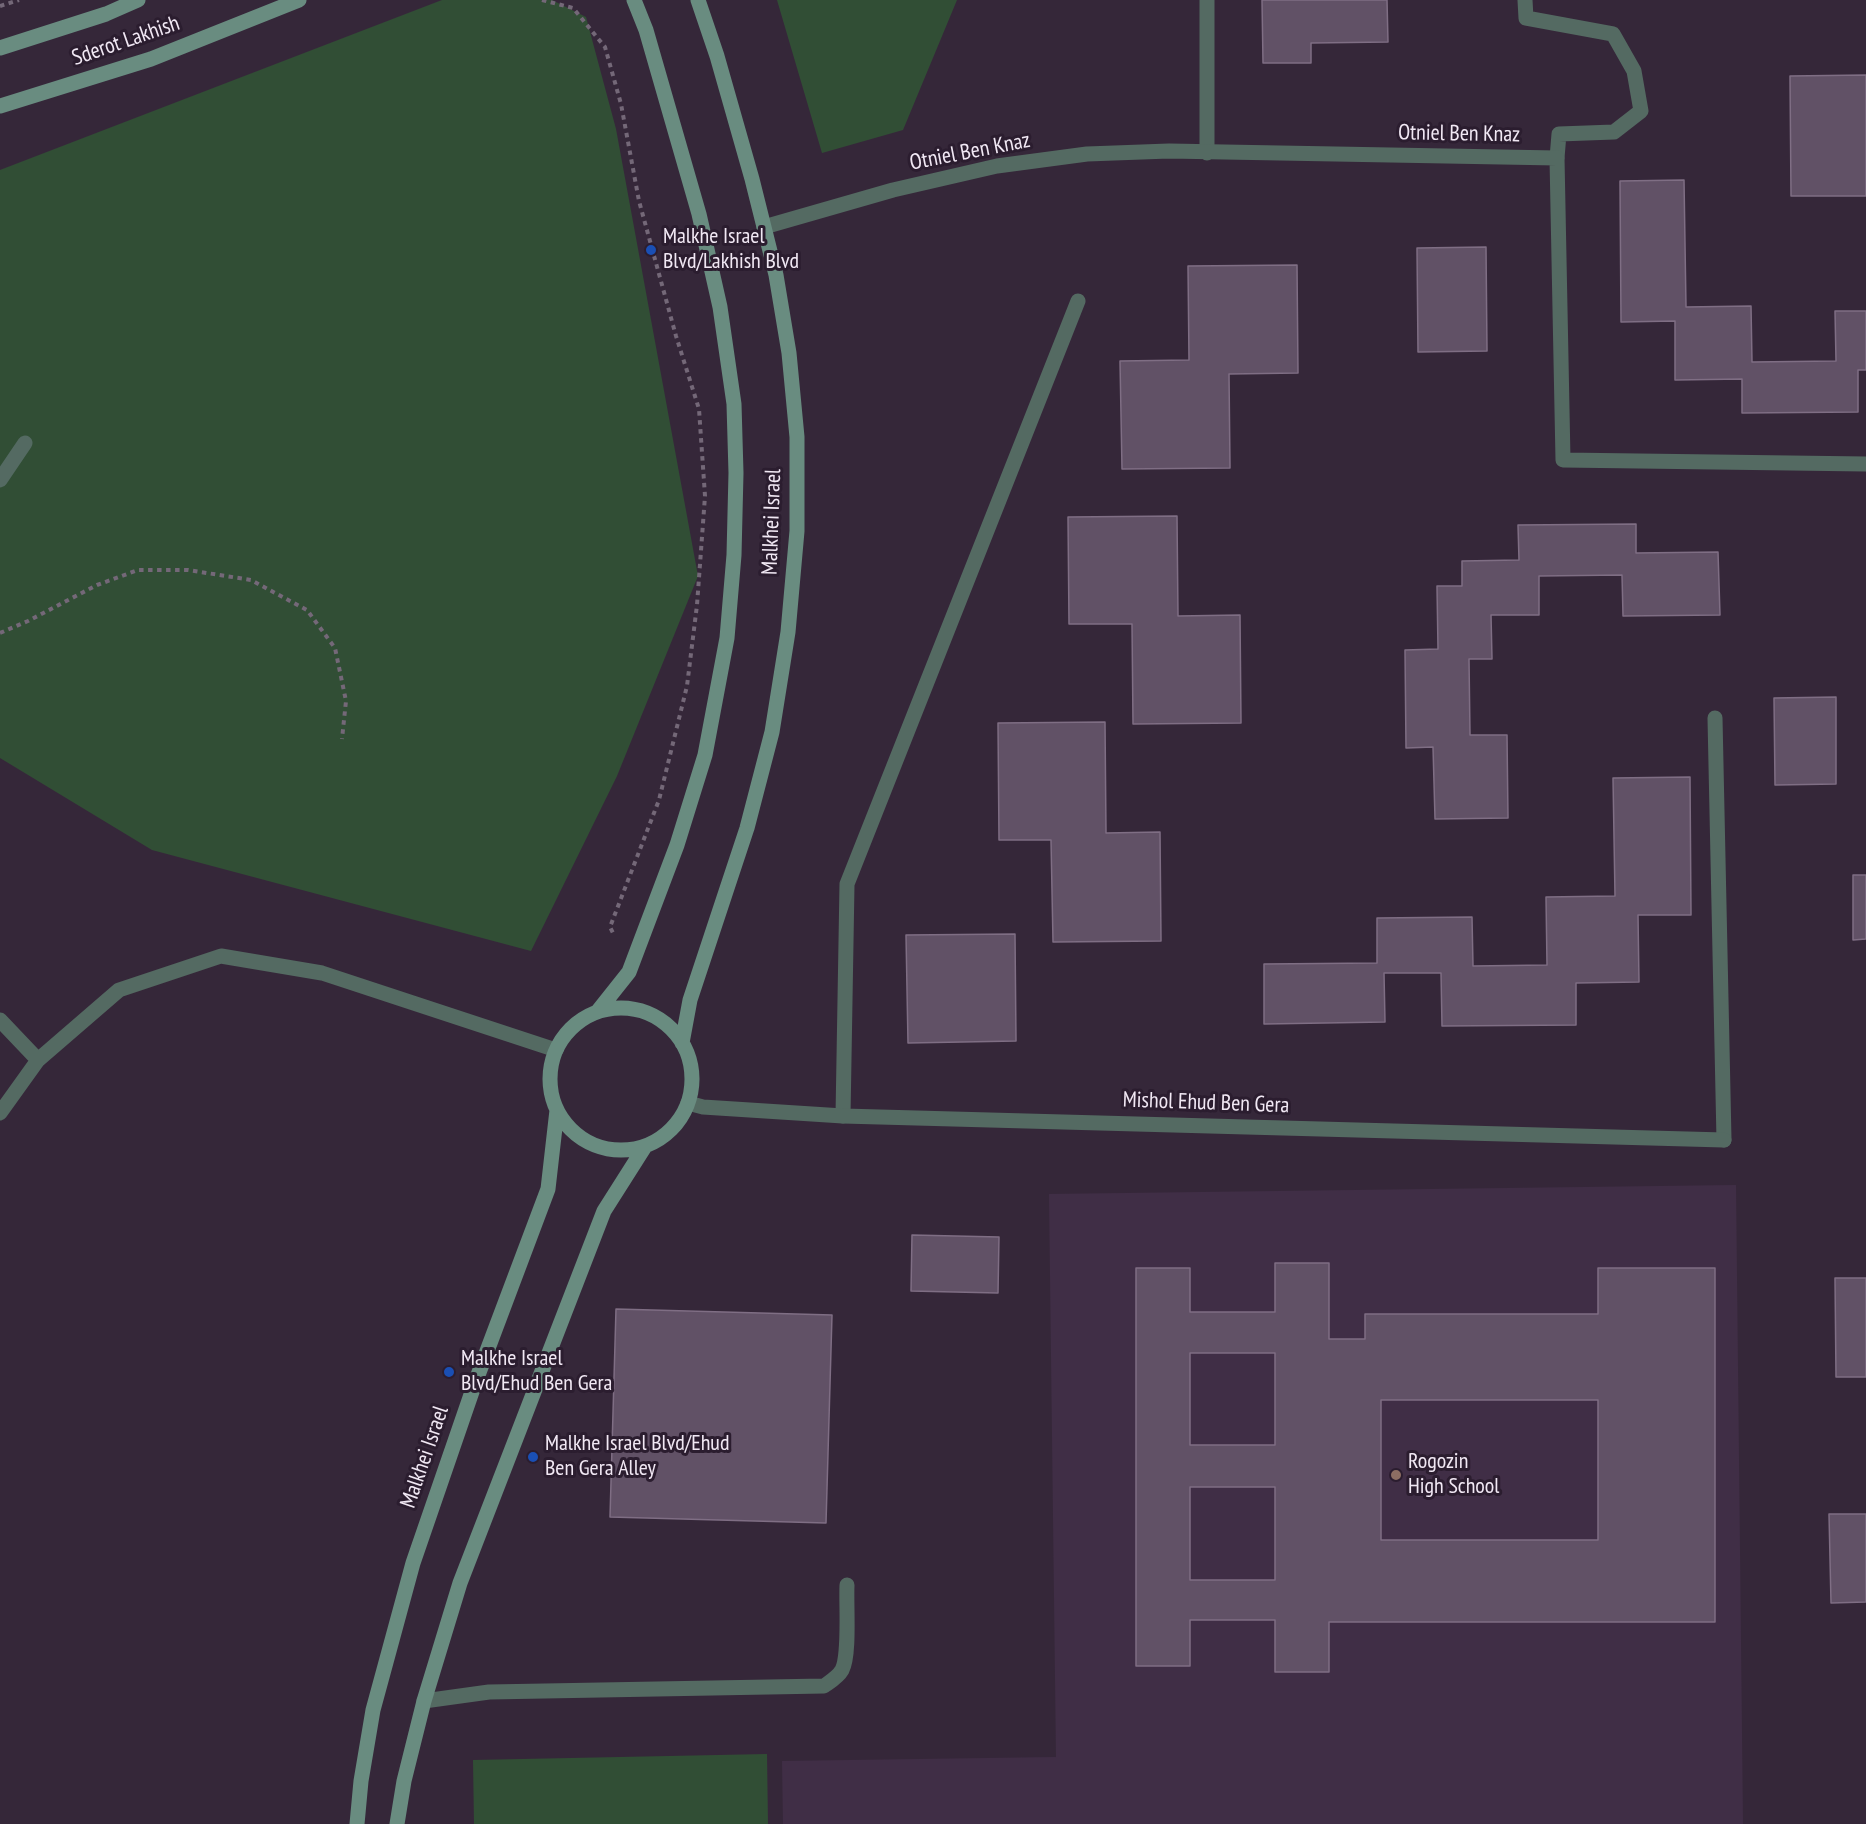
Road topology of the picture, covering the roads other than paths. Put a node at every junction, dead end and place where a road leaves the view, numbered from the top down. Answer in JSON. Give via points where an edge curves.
{"nodes":[{"id":1,"x":138,"y":0,"type":"edge"},
{"id":2,"x":299,"y":0,"type":"edge"},
{"id":3,"x":634,"y":0,"type":"edge"},
{"id":4,"x":698,"y":0,"type":"edge"},
{"id":5,"x":1207,"y":0,"type":"edge"},
{"id":6,"x":1525,"y":0,"type":"edge"},
{"id":7,"x":0,"y":48,"type":"edge"},
{"id":8,"x":0,"y":106,"type":"edge"},
{"id":9,"x":1208,"y":153,"type":"junction"},
{"id":10,"x":1557,"y":158,"type":"junction"},
{"id":11,"x":764,"y":227,"type":"junction"},
{"id":12,"x":1078,"y":301,"type":"dead end"},
{"id":13,"x":25,"y":443,"type":"dead end"},
{"id":14,"x":1866,"y":464,"type":"edge"},
{"id":15,"x":0,"y":480,"type":"edge"},
{"id":16,"x":1715,"y":718,"type":"dead end"},
{"id":17,"x":598,"y":1011,"type":"junction"},
{"id":18,"x":0,"y":1020,"type":"edge"},
{"id":19,"x":682,"y":1042,"type":"junction"},
{"id":20,"x":556,"y":1050,"type":"junction"},
{"id":21,"x":38,"y":1060,"type":"junction"},
{"id":22,"x":688,"y":1103,"type":"junction"},
{"id":23,"x":557,"y":1110,"type":"junction"},
{"id":24,"x":0,"y":1113,"type":"edge"},
{"id":25,"x":843,"y":1116,"type":"junction"},
{"id":26,"x":644,"y":1148,"type":"junction"},
{"id":27,"x":847,"y":1585,"type":"dead end"},
{"id":28,"x":424,"y":1701,"type":"junction"},
{"id":29,"x":357,"y":1824,"type":"edge"},
{"id":30,"x":397,"y":1824,"type":"edge"}],
"edges":[{"from":1,"to":7,"type":"street","name":"Sderot Lakhish"},
{"from":2,"to":8,"type":"street","name":"Sderot Lakhish","via":[[151,59]]},
{"from":3,"to":17,"type":"street","name":"Malkhei Israel","via":[[699,214],[720,307],[734,404],[734,555],[727,638],[705,755],[629,972]]},
{"from":4,"to":11,"type":"street","name":"Malkhei Israel"},
{"from":5,"to":9,"type":"street"},
{"from":6,"to":10,"type":"street","via":[[1526,18],[1613,34],[1634,71],[1641,111],[1614,132],[1558,134]]},
{"from":9,"to":10,"type":"street","name":"Otniel Ben Knaz"},
{"from":9,"to":11,"type":"street","name":"Otniel Ben Knaz","via":[[1087,154],[997,166],[893,190]]},
{"from":10,"to":14,"type":"street","via":[[1563,460]]},
{"from":11,"to":19,"type":"street","name":"Malkhei Israel","via":[[789,353],[797,437],[797,531],[788,632],[772,732],[750,817],[690,1000]]},
{"from":12,"to":25,"type":"street","via":[[847,884]]},
{"from":13,"to":15,"type":"street"},
{"from":16,"to":25,"type":"street","name":"Mishol Ehud Ben Gera","via":[[1725,1140]]},
{"from":17,"to":19,"type":"street","via":[[621,1008],[645,1012],[666,1024]]},
{"from":17,"to":20,"type":"street","via":[[581,1020]]},
{"from":18,"to":21,"type":"street"},
{"from":19,"to":22,"type":"street","via":[[690,1062],[692,1084]]},
{"from":20,"to":21,"type":"street","via":[[321,973],[221,956],[118,990]]},
{"from":20,"to":23,"type":"street","via":[[550,1090]]},
{"from":21,"to":24,"type":"street"},
{"from":22,"to":25,"type":"street","name":"Mishol Ehud Ben Gera"},
{"from":22,"to":26,"type":"street","via":[[678,1123]]},
{"from":23,"to":26,"type":"street","via":[[568,1128],[584,1141],[603,1149]]},
{"from":23,"to":29,"type":"street","name":"Malkhei Israel","via":[[548,1189],[474,1383],[413,1563],[373,1710]]},
{"from":26,"to":28,"type":"street","via":[[604,1211],[460,1583]]},
{"from":27,"to":28,"type":"street","via":[[846,1656],[834,1680],[824,1686],[489,1692]]},
{"from":28,"to":30,"type":"street"}]}
